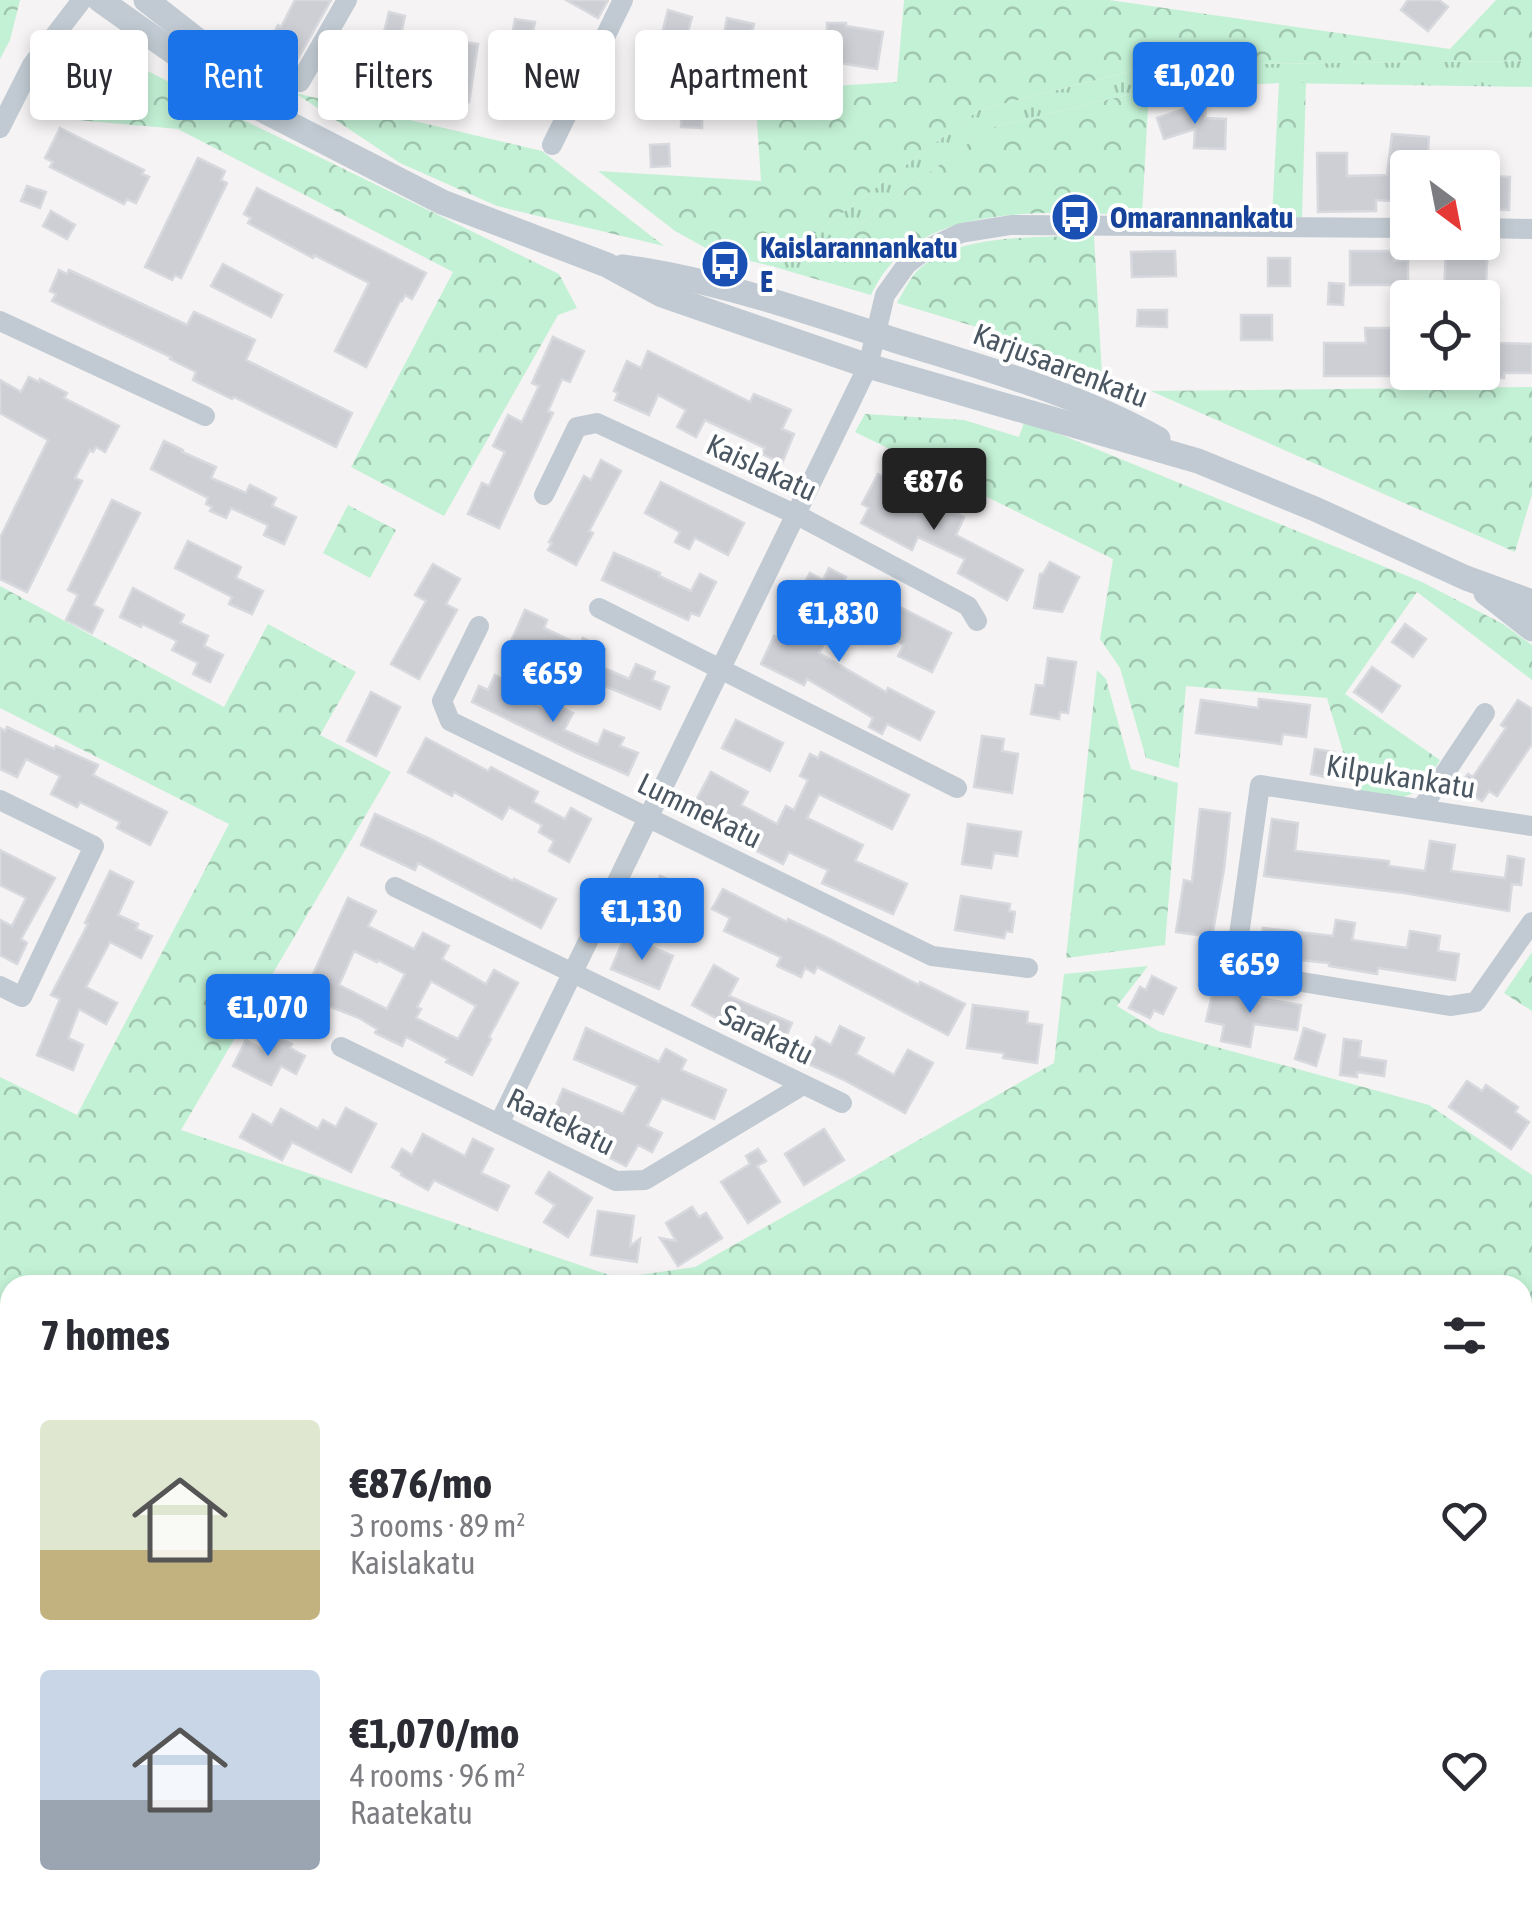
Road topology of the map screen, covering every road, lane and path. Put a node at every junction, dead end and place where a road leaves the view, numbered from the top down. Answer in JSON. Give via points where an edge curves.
{"nodes":[{"id":1,"x":82,"y":0,"type":"edge"},
{"id":2,"x":100,"y":0,"type":"edge"},
{"id":3,"x":146,"y":0,"type":"edge"},
{"id":4,"x":347,"y":0,"type":"edge"},
{"id":5,"x":623,"y":0,"type":"edge"},
{"id":6,"x":300,"y":82,"type":"dead end"},
{"id":7,"x":0,"y":128,"type":"edge"},
{"id":8,"x":328,"y":144,"type":"junction"},
{"id":9,"x":552,"y":145,"type":"dead end"},
{"id":10,"x":1390,"y":228,"type":"edge"},
{"id":11,"x":1500,"y":228,"type":"edge"},
{"id":12,"x":1532,"y":229,"type":"edge"},
{"id":13,"x":607,"y":265,"type":"junction"},
{"id":14,"x":0,"y":321,"type":"edge"},
{"id":15,"x":876,"y":334,"type":"junction"},
{"id":16,"x":868,"y":366,"type":"junction"},
{"id":17,"x":205,"y":416,"type":"dead end"},
{"id":18,"x":1198,"y":461,"type":"junction"},
{"id":19,"x":544,"y":496,"type":"dead end"},
{"id":20,"x":796,"y":515,"type":"junction"},
{"id":21,"x":1466,"y":578,"type":"junction"},
{"id":22,"x":1532,"y":602,"type":"edge"},
{"id":23,"x":599,"y":608,"type":"dead end"},
{"id":24,"x":977,"y":621,"type":"dead end"},
{"id":25,"x":479,"y":626,"type":"dead end"},
{"id":26,"x":1532,"y":629,"type":"edge"},
{"id":27,"x":722,"y":668,"type":"junction"},
{"id":28,"x":1484,"y":713,"type":"dead end"},
{"id":29,"x":957,"y":788,"type":"dead end"},
{"id":30,"x":0,"y":800,"type":"edge"},
{"id":31,"x":1421,"y":809,"type":"junction"},
{"id":32,"x":648,"y":818,"type":"junction"},
{"id":33,"x":1532,"y":826,"type":"edge"},
{"id":34,"x":395,"y":887,"type":"dead end"},
{"id":35,"x":1532,"y":922,"type":"edge"},
{"id":36,"x":1028,"y":968,"type":"dead end"},
{"id":37,"x":573,"y":974,"type":"junction"},
{"id":38,"x":0,"y":986,"type":"edge"},
{"id":39,"x":341,"y":1048,"type":"dead end"},
{"id":40,"x":803,"y":1085,"type":"junction"},
{"id":41,"x":842,"y":1104,"type":"dead end"},
{"id":42,"x":500,"y":1124,"type":"junction"}],
"edges":[{"from":1,"to":7,"type":"street","via":[[32,66]]},
{"from":2,"to":8,"type":"street","name":"Karjusaarenkatu","via":[[237,97]]},
{"from":3,"to":8,"type":"street","name":"Karjusaarenkatu"},
{"from":4,"to":6,"type":"street"},
{"from":5,"to":9,"type":"street"},
{"from":8,"to":13,"type":"street","name":"Karjusaarenkatu","via":[[442,202]]},
{"from":10,"to":15,"type":"street","via":[[1011,225],[960,234],[907,264],[884,295]]},
{"from":11,"to":12,"type":"street"},
{"from":13,"to":15,"type":"street","name":"Karjusaarenkatu","via":[[667,272]]},
{"from":13,"to":16,"type":"street","name":"Karjusaarenkatu","via":[[726,319]]},
{"from":14,"to":17,"type":"street"},
{"from":15,"to":16,"type":"street"},
{"from":15,"to":18,"type":"street","name":"Karjusaarenkatu","via":[[1124,420]]},
{"from":16,"to":18,"type":"street","name":"Karjusaarenkatu"},
{"from":16,"to":20,"type":"street"},
{"from":18,"to":21,"type":"street","name":"Karjusaarenkatu"},
{"from":19,"to":20,"type":"street","name":"Kaislakatu","via":[[577,427],[596,423]]},
{"from":20,"to":24,"type":"street","name":"Kaislakatu","via":[[968,606]]},
{"from":20,"to":27,"type":"street"},
{"from":21,"to":22,"type":"street","name":"Karjusaarenkatu"},
{"from":21,"to":26,"type":"street","name":"Karjusaarenkatu"},
{"from":23,"to":27,"type":"street"},
{"from":25,"to":32,"type":"street","name":"Lummekatu","via":[[442,702],[450,721]]},
{"from":27,"to":29,"type":"street"},
{"from":27,"to":32,"type":"street"},
{"from":28,"to":31,"type":"street"},
{"from":30,"to":38,"type":"street","via":[[94,846],[22,997]]},
{"from":31,"to":33,"type":"street","name":"Kilpukankatu"},
{"from":31,"to":35,"type":"street","name":"Kilpukankatu","via":[[1260,785],[1234,971],[1450,1006],[1476,1002]]},
{"from":32,"to":36,"type":"street","name":"Lummekatu","via":[[932,956]]},
{"from":32,"to":37,"type":"street"},
{"from":34,"to":37,"type":"street","name":"Sarakatu"},
{"from":37,"to":40,"type":"street","name":"Sarakatu"},
{"from":37,"to":42,"type":"street"},
{"from":39,"to":42,"type":"street","name":"Raatekatu"},
{"from":40,"to":41,"type":"street","name":"Sarakatu"},
{"from":40,"to":42,"type":"street","name":"Raatekatu","via":[[646,1180],[616,1180]]}]}
